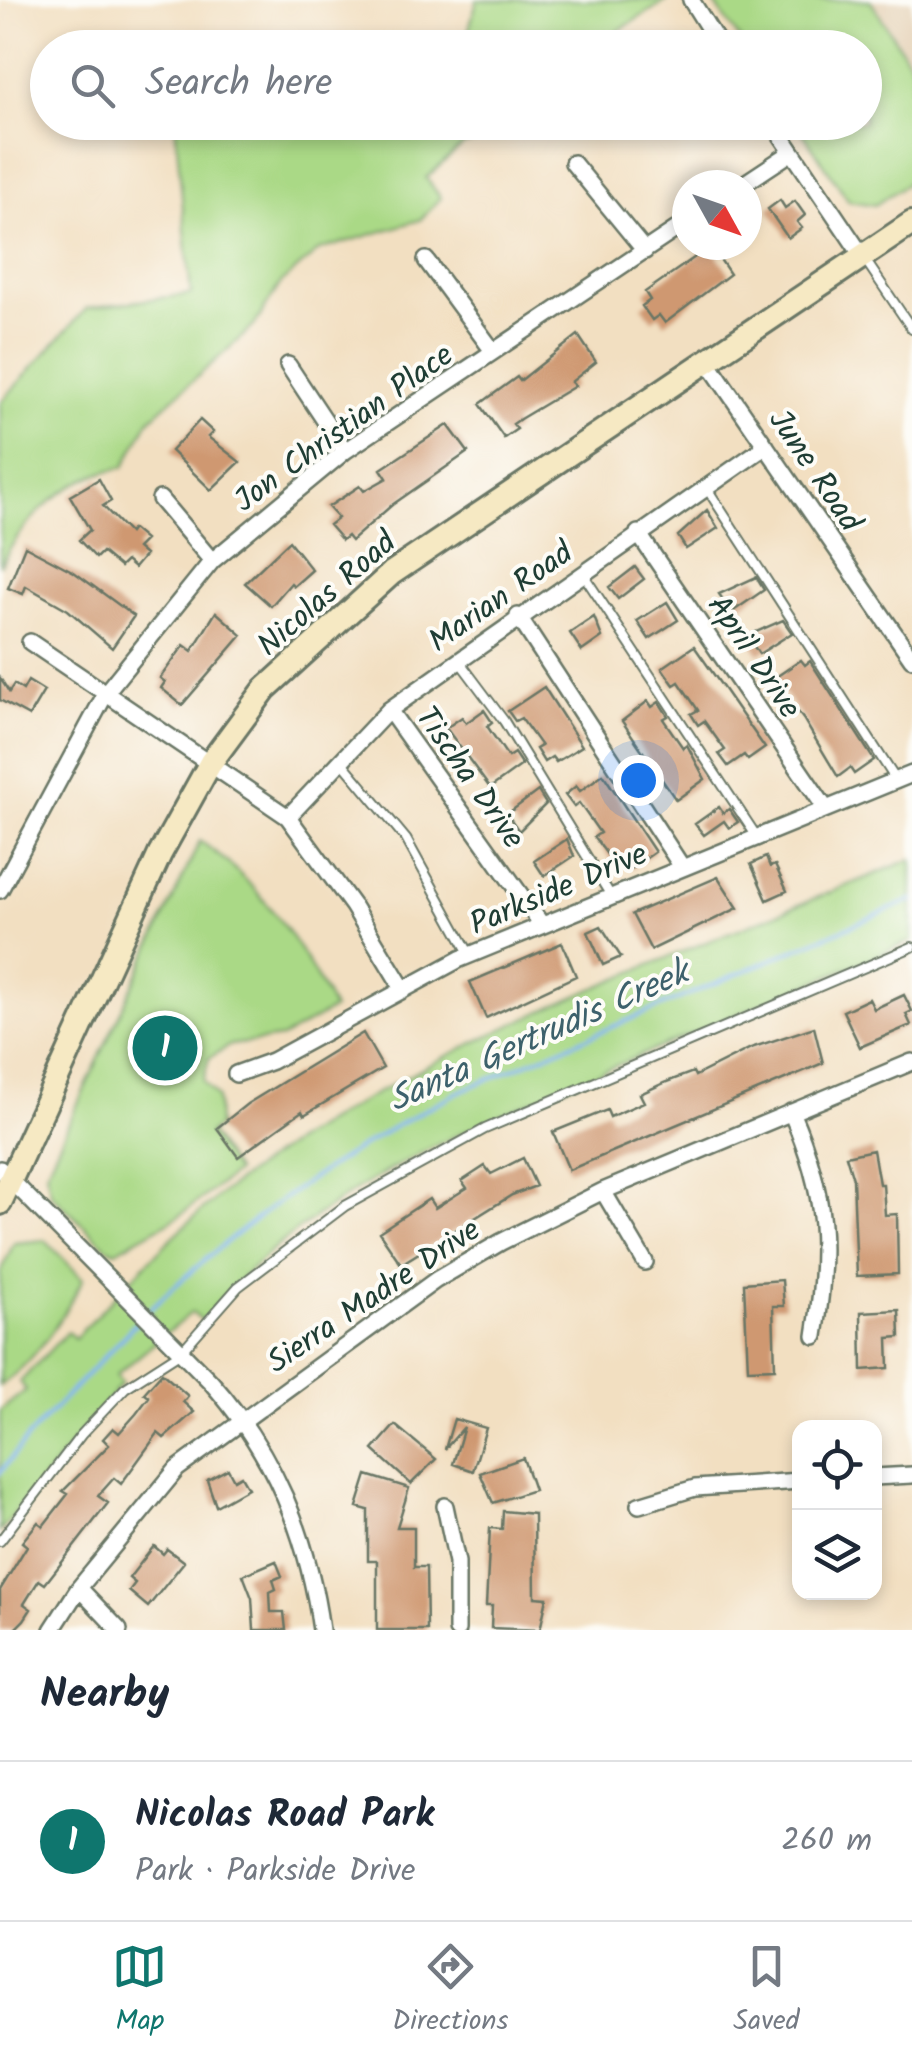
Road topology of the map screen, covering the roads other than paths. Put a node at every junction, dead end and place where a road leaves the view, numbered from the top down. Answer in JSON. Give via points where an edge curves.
{"nodes":[{"id":1,"x":691,"y":0,"type":"edge"},
{"id":2,"x":710,"y":30,"type":"edge"},
{"id":3,"x":784,"y":140,"type":"edge"},
{"id":4,"x":792,"y":152,"type":"junction"},
{"id":5,"x":573,"y":163,"type":"dead end"},
{"id":6,"x":762,"y":172,"type":"edge"},
{"id":7,"x":912,"y":223,"type":"edge"},
{"id":8,"x":672,"y":232,"type":"edge"},
{"id":9,"x":646,"y":250,"type":"junction"},
{"id":10,"x":863,"y":257,"type":"junction"},
{"id":11,"x":426,"y":260,"type":"dead end"},
{"id":12,"x":912,"y":329,"type":"edge"},
{"id":13,"x":493,"y":351,"type":"junction"},
{"id":14,"x":708,"y":362,"type":"junction"},
{"id":15,"x":288,"y":365,"type":"dead end"},
{"id":16,"x":766,"y":446,"type":"junction"},
{"id":17,"x":344,"y":451,"type":"junction"},
{"id":18,"x":706,"y":487,"type":"junction"},
{"id":19,"x":160,"y":499,"type":"dead end"},
{"id":20,"x":638,"y":534,"type":"junction"},
{"id":21,"x":212,"y":560,"type":"junction"},
{"id":22,"x":582,"y":572,"type":"junction"},
{"id":23,"x":518,"y":616,"type":"junction"},
{"id":24,"x":30,"y":642,"type":"dead end"},
{"id":25,"x":912,"y":659,"type":"edge"},
{"id":26,"x":458,"y":660,"type":"junction"},
{"id":27,"x":107,"y":691,"type":"junction"},
{"id":28,"x":389,"y":710,"type":"junction"},
{"id":29,"x":341,"y":761,"type":"junction"},
{"id":30,"x":211,"y":762,"type":"junction"},
{"id":31,"x":904,"y":777,"type":"edge"},
{"id":32,"x":826,"y":809,"type":"junction"},
{"id":33,"x":288,"y":817,"type":"junction"},
{"id":34,"x":757,"y":836,"type":"junction"},
{"id":35,"x":682,"y":866,"type":"junction"},
{"id":36,"x":0,"y":890,"type":"edge"},
{"id":37,"x":612,"y":896,"type":"junction"},
{"id":38,"x":542,"y":925,"type":"junction"},
{"id":39,"x":912,"y":947,"type":"edge"},
{"id":40,"x":470,"y":955,"type":"junction"},
{"id":41,"x":402,"y":986,"type":"junction"},
{"id":42,"x":912,"y":1062,"type":"edge"},
{"id":43,"x":236,"y":1074,"type":"dead end"},
{"id":44,"x":791,"y":1112,"type":"junction"},
{"id":45,"x":5,"y":1175,"type":"edge"},
{"id":46,"x":603,"y":1192,"type":"junction"},
{"id":47,"x":0,"y":1203,"type":"edge"},
{"id":48,"x":645,"y":1262,"type":"dead end"},
{"id":49,"x":815,"y":1336,"type":"dead end"},
{"id":50,"x":179,"y":1350,"type":"junction"},
{"id":51,"x":241,"y":1419,"type":"junction"},
{"id":52,"x":912,"y":1475,"type":"edge"},
{"id":53,"x":882,"y":1477,"type":"edge"},
{"id":54,"x":792,"y":1482,"type":"edge"},
{"id":55,"x":639,"y":1505,"type":"dead end"},
{"id":56,"x":445,"y":1506,"type":"dead end"},
{"id":57,"x":0,"y":1541,"type":"edge"},
{"id":58,"x":79,"y":1588,"type":"junction"},
{"id":59,"x":52,"y":1630,"type":"edge"},
{"id":60,"x":119,"y":1630,"type":"edge"},
{"id":61,"x":321,"y":1630,"type":"edge"},
{"id":62,"x":457,"y":1630,"type":"edge"}],
"edges":[{"from":1,"to":2,"type":"street"},
{"from":3,"to":4,"type":"street"},
{"from":4,"to":6,"type":"street"},
{"from":4,"to":10,"type":"street"},
{"from":5,"to":9,"type":"street"},
{"from":7,"to":10,"type":"main road","name":"Nicolas Road"},
{"from":8,"to":9,"type":"street","name":"Jon Christian Place"},
{"from":9,"to":13,"type":"street","name":"Jon Christian Place"},
{"from":10,"to":12,"type":"lane"},
{"from":10,"to":14,"type":"main road","name":"Nicolas Road"},
{"from":11,"to":13,"type":"street"},
{"from":13,"to":17,"type":"street","name":"Jon Christian Place"},
{"from":14,"to":16,"type":"street","name":"June Road"},
{"from":14,"to":30,"type":"main road","name":"Nicolas Road","via":[[392,573],[265,689]]},
{"from":15,"to":17,"type":"street"},
{"from":16,"to":18,"type":"street","name":"Marian Road"},
{"from":16,"to":25,"type":"street","name":"June Road"},
{"from":17,"to":21,"type":"street","name":"Jon Christian Place"},
{"from":18,"to":20,"type":"street","name":"Marian Road"},
{"from":18,"to":31,"type":"lane"},
{"from":19,"to":21,"type":"street"},
{"from":20,"to":22,"type":"street","name":"Marian Road"},
{"from":20,"to":32,"type":"street","name":"April Drive"},
{"from":21,"to":27,"type":"street","name":"Jon Christian Place"},
{"from":22,"to":23,"type":"street","name":"Marian Road"},
{"from":22,"to":34,"type":"lane"},
{"from":23,"to":26,"type":"street","name":"Marian Road"},
{"from":23,"to":35,"type":"street"},
{"from":24,"to":27,"type":"street"},
{"from":26,"to":28,"type":"street","name":"Marian Road"},
{"from":26,"to":37,"type":"lane","via":[[504,720]]},
{"from":27,"to":30,"type":"street"},
{"from":27,"to":36,"type":"street","name":"Jon Christian Place"},
{"from":28,"to":29,"type":"street","name":"Marian Road"},
{"from":28,"to":38,"type":"street","name":"Tischa Drive"},
{"from":29,"to":33,"type":"street","name":"Marian Road"},
{"from":29,"to":40,"type":"lane","via":[[406,840]]},
{"from":30,"to":33,"type":"street"},
{"from":30,"to":45,"type":"main road","name":"Nicolas Road"},
{"from":31,"to":32,"type":"street","name":"Parkside Drive"},
{"from":32,"to":34,"type":"street","name":"Parkside Drive"},
{"from":33,"to":41,"type":"street"},
{"from":34,"to":35,"type":"street","name":"Parkside Drive"},
{"from":35,"to":37,"type":"street","name":"Parkside Drive"},
{"from":37,"to":38,"type":"street","name":"Parkside Drive"},
{"from":38,"to":40,"type":"street","name":"Parkside Drive"},
{"from":39,"to":50,"type":"lane","via":[[426,1158],[264,1265]]},
{"from":40,"to":41,"type":"street","name":"Parkside Drive"},
{"from":41,"to":43,"type":"street","name":"Parkside Drive","via":[[272,1061]]},
{"from":42,"to":44,"type":"street","name":"Sierra Madre Drive"},
{"from":44,"to":46,"type":"street","name":"Sierra Madre Drive"},
{"from":44,"to":49,"type":"street","via":[[819,1189],[824,1282]]},
{"from":45,"to":47,"type":"main road","name":"Nicolas Road"},
{"from":45,"to":50,"type":"street"},
{"from":46,"to":48,"type":"street"},
{"from":46,"to":51,"type":"street","name":"Sierra Madre Drive","via":[[436,1280]]},
{"from":50,"to":51,"type":"street"},
{"from":50,"to":57,"type":"lane","via":[[125,1388]]},
{"from":51,"to":58,"type":"street","name":"Sierra Madre Drive","via":[[176,1469]]},
{"from":51,"to":61,"type":"street","via":[[300,1529]]},
{"from":52,"to":53,"type":"street"},
{"from":54,"to":55,"type":"street","via":[[695,1488]]},
{"from":56,"to":62,"type":"street","via":[[457,1562]]},
{"from":58,"to":59,"type":"street","name":"Sierra Madre Drive"},
{"from":58,"to":60,"type":"street"}]}
